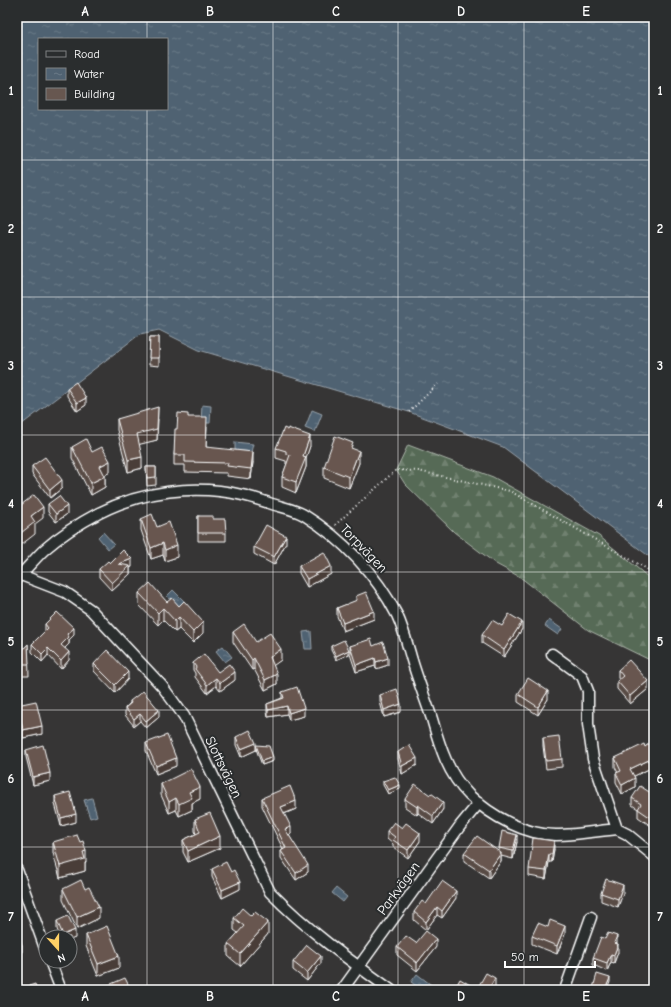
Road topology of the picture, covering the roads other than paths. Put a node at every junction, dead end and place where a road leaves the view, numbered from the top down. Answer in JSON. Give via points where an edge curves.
{"nodes":[{"id":1,"x":19,"y":577,"type":"edge"},
{"id":2,"x":552,"y":654,"type":"dead end"},
{"id":3,"x":479,"y":803,"type":"junction"},
{"id":4,"x":617,"y":829,"type":"junction"},
{"id":5,"x":654,"y":856,"type":"edge"},
{"id":6,"x":17,"y":870,"type":"edge"},
{"id":7,"x":591,"y":917,"type":"dead end"},
{"id":8,"x":38,"y":929,"type":"edge"},
{"id":9,"x":358,"y":966,"type":"junction"},
{"id":10,"x":53,"y":969,"type":"edge"},
{"id":11,"x":60,"y":990,"type":"edge"},
{"id":12,"x":342,"y":990,"type":"edge"},
{"id":13,"x":391,"y":990,"type":"edge"},
{"id":14,"x":565,"y":990,"type":"edge"}],
"edges":[{"from":1,"to":3,"type":"street","name":"Torpvägen","via":[[66,533],[100,513],[129,500],[154,493],[186,489],[242,494],[302,514],[329,532],[359,560],[384,591],[398,618],[435,733],[450,768],[459,783]]},
{"from":1,"to":9,"type":"street","name":"Slottsvägen","via":[[65,592],[91,610],[162,686],[184,716],[270,892]]},
{"from":2,"to":4,"type":"street","via":[[582,676],[588,691],[592,759]]},
{"from":3,"to":4,"type":"street","name":"Torpvägen","via":[[513,824],[537,832],[556,835]]},
{"from":3,"to":9,"type":"street","name":"Parkvägen"},
{"from":4,"to":5,"type":"street"},
{"from":6,"to":8,"type":"street"},
{"from":7,"to":14,"type":"street"},
{"from":9,"to":12,"type":"street","name":"Parkvägen"},
{"from":9,"to":13,"type":"street","name":"Slottsvägen"},
{"from":10,"to":11,"type":"street"}]}
